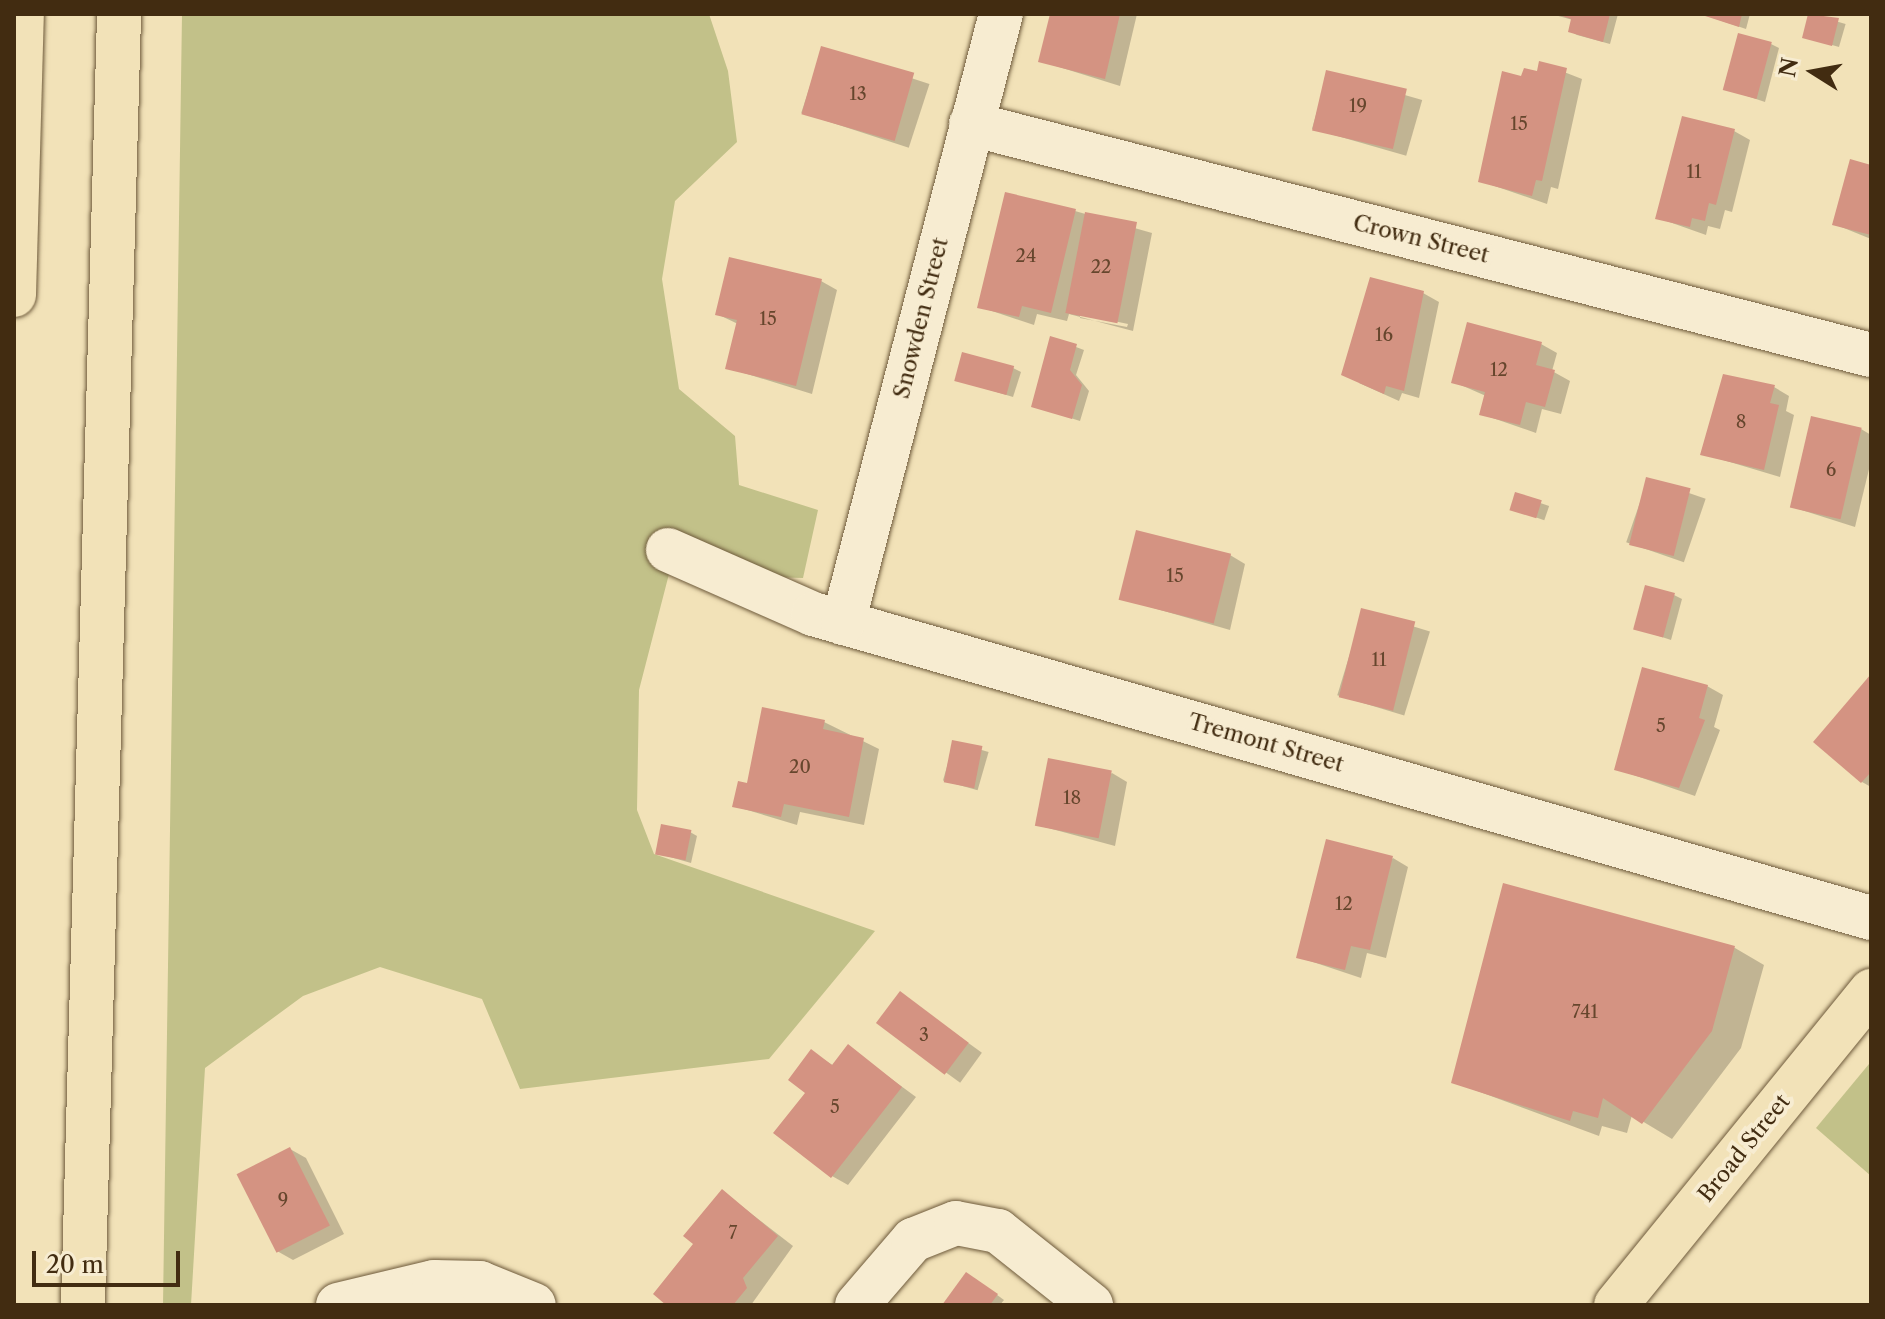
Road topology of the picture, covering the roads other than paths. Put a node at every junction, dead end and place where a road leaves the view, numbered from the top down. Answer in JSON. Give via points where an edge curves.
{"nodes":[{"id":1,"x":22,"y":14,"type":"edge"},
{"id":2,"x":119,"y":14,"type":"edge"},
{"id":3,"x":1001,"y":14,"type":"edge"},
{"id":4,"x":971,"y":124,"type":"junction"},
{"id":5,"x":14,"y":295,"type":"edge"},
{"id":6,"x":1871,"y":355,"type":"edge"},
{"id":7,"x":668,"y":550,"type":"dead end"},
{"id":8,"x":843,"y":623,"type":"junction"},
{"id":9,"x":1871,"y":918,"type":"edge"},
{"id":10,"x":1871,"y":991,"type":"edge"},
{"id":11,"x":83,"y":1305,"type":"edge"},
{"id":12,"x":338,"y":1305,"type":"edge"},
{"id":13,"x":534,"y":1305,"type":"edge"},
{"id":14,"x":857,"y":1305,"type":"edge"},
{"id":15,"x":1091,"y":1305,"type":"edge"},
{"id":16,"x":1616,"y":1305,"type":"edge"}],
"edges":[{"from":1,"to":5,"type":"main road"},
{"from":2,"to":11,"type":"main road"},
{"from":3,"to":4,"type":"street","name":"Snowden Street"},
{"from":4,"to":6,"type":"street","name":"Crown Street"},
{"from":4,"to":8,"type":"street","name":"Snowden Street"},
{"from":7,"to":8,"type":"street","name":"Tremont Street"},
{"from":8,"to":9,"type":"street","name":"Tremont Street"},
{"from":10,"to":16,"type":"main road","name":"Broad Street"},
{"from":12,"to":13,"type":"street","via":[[434,1282],[480,1283]]},
{"from":14,"to":15,"type":"street","via":[[913,1240],[956,1223],[998,1231]]}]}
